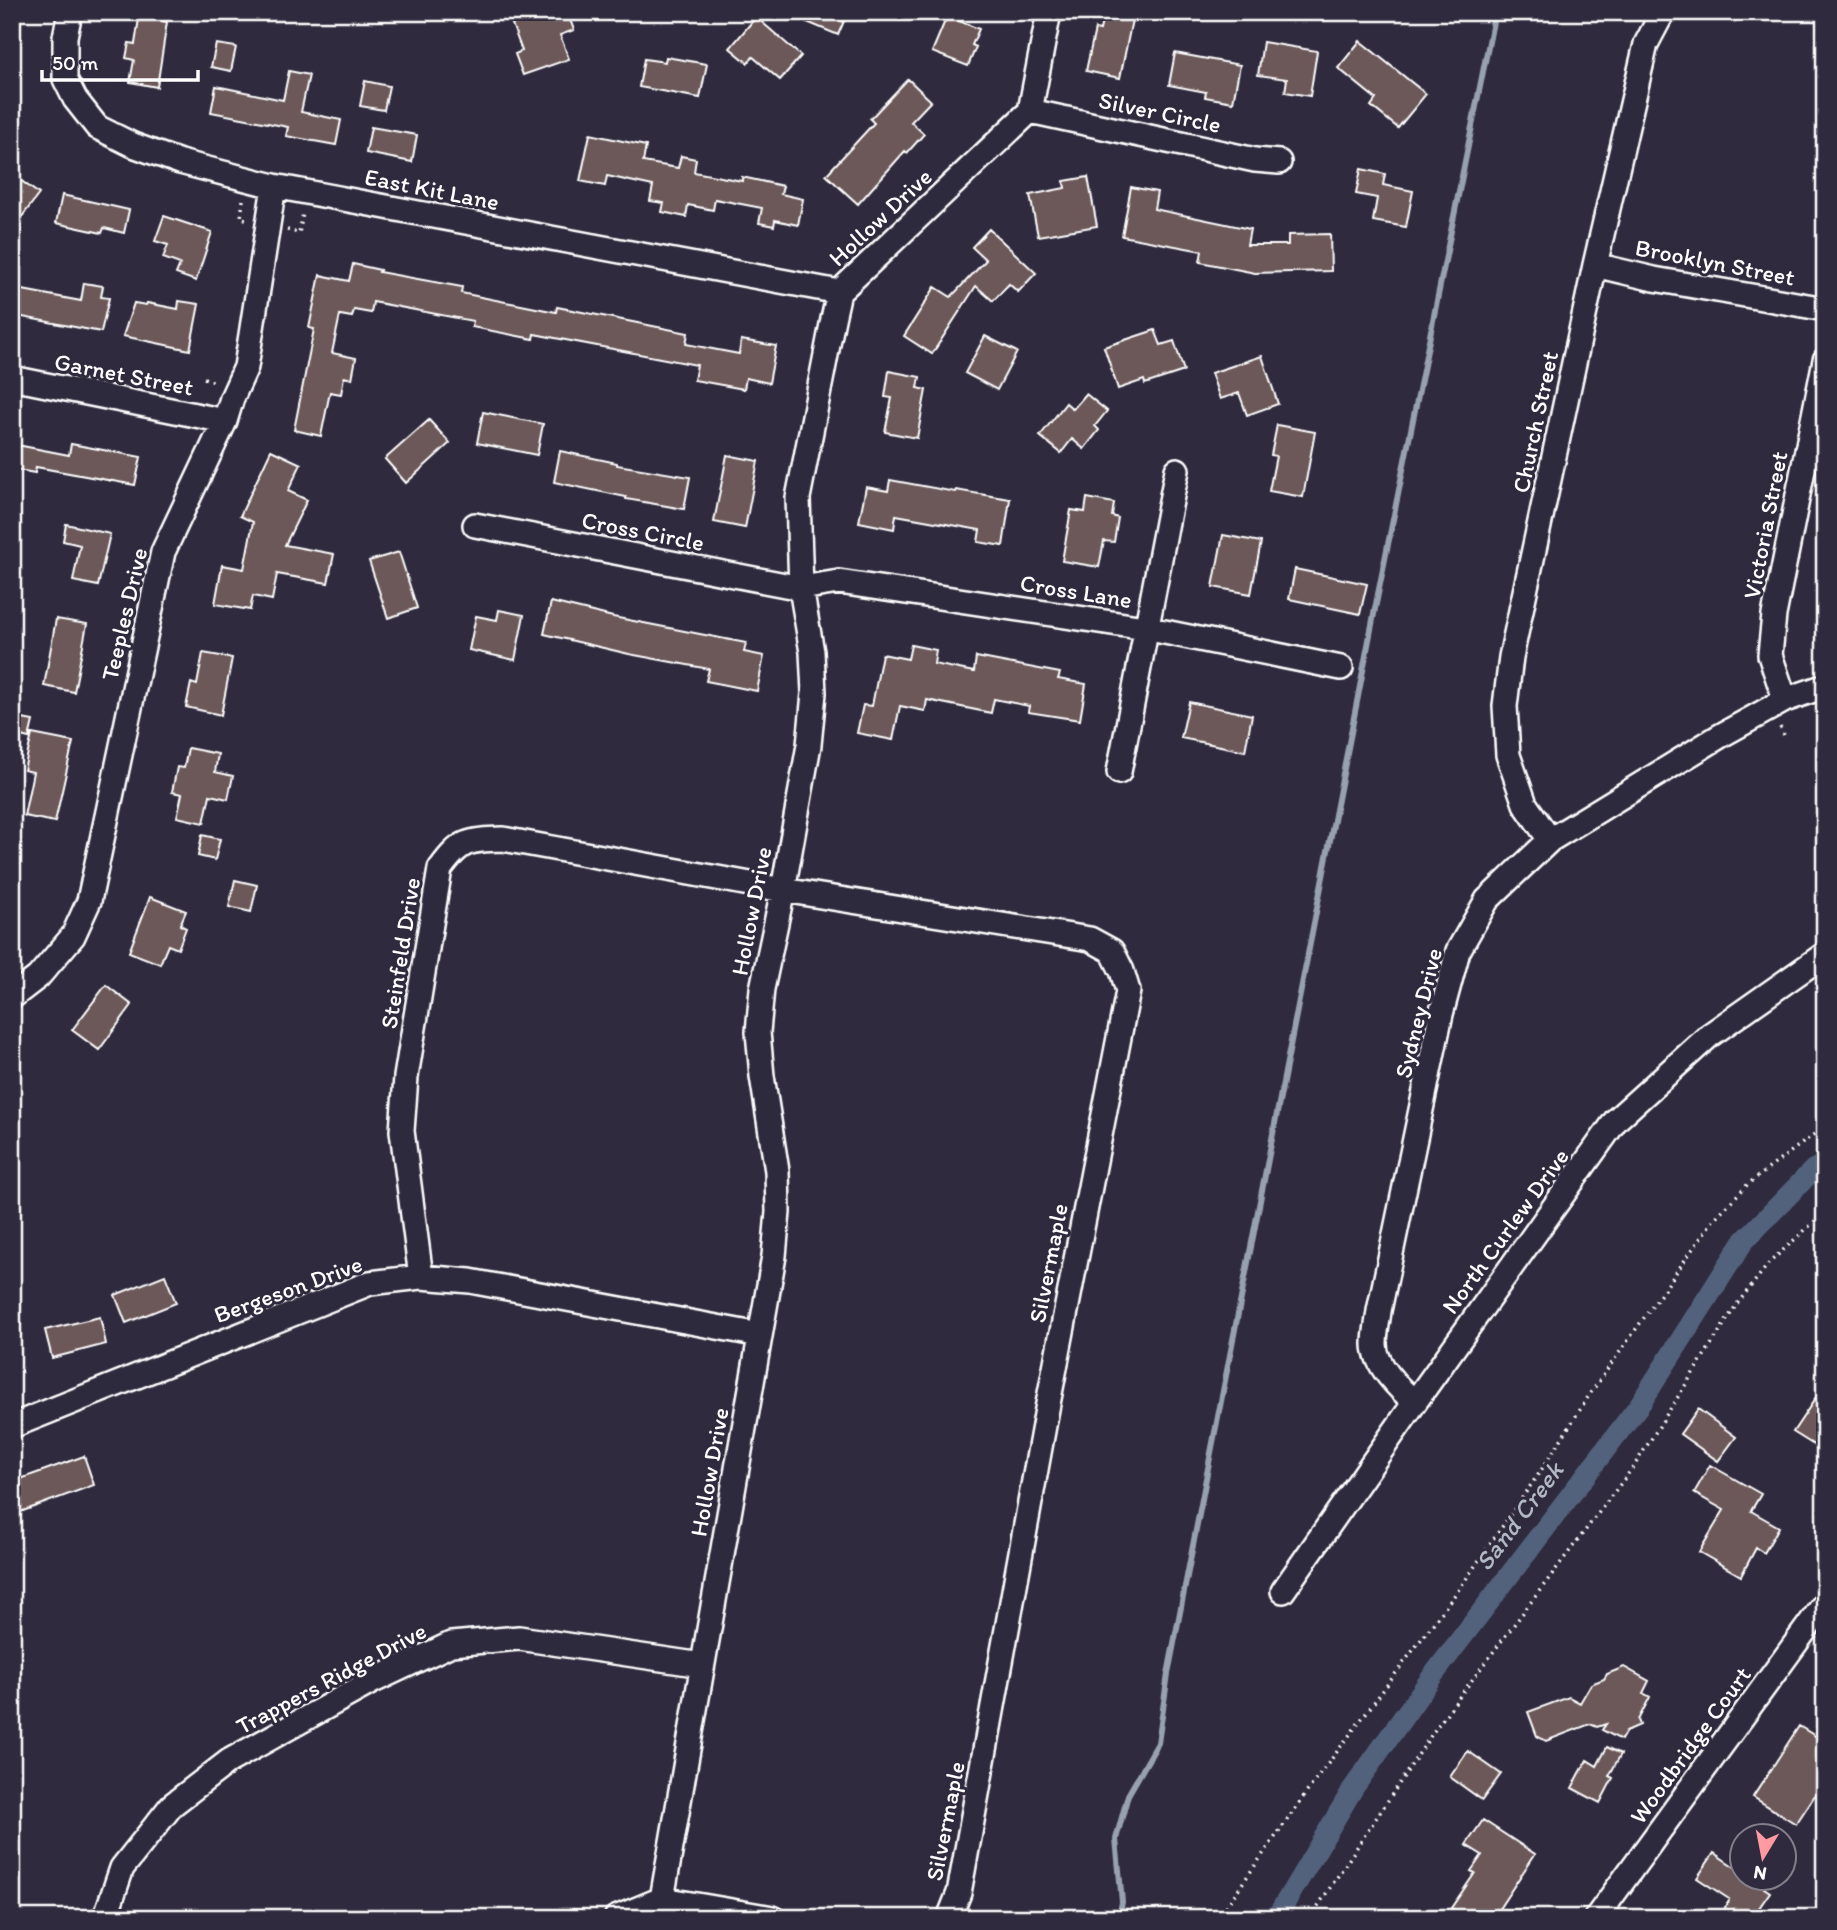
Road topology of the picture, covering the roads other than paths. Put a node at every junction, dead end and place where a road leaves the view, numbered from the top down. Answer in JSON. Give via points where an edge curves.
{"nodes":[{"id":1,"x":70,"y":12,"type":"edge"},
{"id":2,"x":1049,"y":12,"type":"edge"},
{"id":3,"x":1663,"y":12,"type":"edge"},
{"id":4,"x":1030,"y":111,"type":"junction"},
{"id":5,"x":1279,"y":162,"type":"dead end"},
{"id":6,"x":274,"y":186,"type":"junction"},
{"id":7,"x":1595,"y":265,"type":"junction"},
{"id":8,"x":839,"y":292,"type":"junction"},
{"id":9,"x":1825,"y":309,"type":"edge"},
{"id":10,"x":1825,"y":360,"type":"edge"},
{"id":11,"x":12,"y":378,"type":"edge"},
{"id":12,"x":225,"y":421,"type":"junction"},
{"id":13,"x":1177,"y":470,"type":"dead end"},
{"id":14,"x":475,"y":526,"type":"dead end"},
{"id":15,"x":801,"y":588,"type":"junction"},
{"id":16,"x":1145,"y":628,"type":"junction"},
{"id":17,"x":1341,"y":668,"type":"dead end"},
{"id":18,"x":1825,"y":686,"type":"edge"},
{"id":19,"x":1785,"y":700,"type":"junction"},
{"id":20,"x":1119,"y":772,"type":"dead end"},
{"id":21,"x":1550,"y":840,"type":"junction"},
{"id":22,"x":783,"y":890,"type":"junction"},
{"id":23,"x":1825,"y":954,"type":"edge"},
{"id":24,"x":12,"y":997,"type":"edge"},
{"id":25,"x":421,"y":1277,"type":"junction"},
{"id":26,"x":760,"y":1335,"type":"junction"},
{"id":27,"x":1415,"y":1402,"type":"junction"},
{"id":28,"x":12,"y":1426,"type":"edge"},
{"id":29,"x":1283,"y":1591,"type":"dead end"},
{"id":30,"x":1825,"y":1603,"type":"edge"},
{"id":31,"x":702,"y":1665,"type":"junction"},
{"id":32,"x":662,"y":1899,"type":"junction"},
{"id":33,"x":105,"y":1918,"type":"edge"},
{"id":34,"x":616,"y":1918,"type":"edge"},
{"id":35,"x":773,"y":1918,"type":"edge"},
{"id":36,"x":949,"y":1918,"type":"edge"},
{"id":37,"x":1596,"y":1918,"type":"edge"}],
"edges":[{"from":1,"to":6,"type":"street","name":"East Kit Lane","via":[[65,79],[97,127],[180,162]]},
{"from":2,"to":4,"type":"street"},
{"from":3,"to":7,"type":"street","name":"Church Street","via":[[1646,44]]},
{"from":4,"to":5,"type":"street","name":"Silver Circle"},
{"from":4,"to":8,"type":"street","name":"Hollow Drive"},
{"from":6,"to":8,"type":"street","name":"East Kit Lane"},
{"from":6,"to":12,"type":"street","name":"Teeples Drive","via":[[246,367]]},
{"from":7,"to":9,"type":"street","name":"Brooklyn Street"},
{"from":7,"to":21,"type":"street","name":"Church Street","via":[[1511,657],[1505,706],[1508,755],[1524,804]]},
{"from":8,"to":15,"type":"street","name":"Hollow Drive","via":[[798,498]]},
{"from":10,"to":19,"type":"street","name":"Victoria Street","via":[[1774,615],[1770,655]]},
{"from":11,"to":12,"type":"street","name":"Garnet Street"},
{"from":12,"to":24,"type":"street","name":"Teeples Drive","via":[[163,552],[89,901],[73,936],[38,977]]},
{"from":13,"to":16,"type":"street"},
{"from":14,"to":15,"type":"street","name":"Cross Circle"},
{"from":15,"to":16,"type":"street","name":"Cross Lane","via":[[839,582]]},
{"from":15,"to":22,"type":"street","name":"Hollow Drive","via":[[814,692]]},
{"from":16,"to":17,"type":"street","name":"Cross Lane"},
{"from":16,"to":20,"type":"street"},
{"from":18,"to":19,"type":"street","name":"Sydney Drive"},
{"from":19,"to":21,"type":"street","name":"Sydney Drive"},
{"from":21,"to":27,"type":"street","name":"Sydney Drive","via":[[1487,900],[1458,951],[1441,1014],[1374,1346],[1386,1373]]},
{"from":22,"to":25,"type":"street","name":"Steinfeld Drive","via":[[503,839],[472,840],[454,850],[440,869],[406,1077],[402,1131]]},
{"from":22,"to":26,"type":"street","name":"Hollow Drive","via":[[762,989],[758,1032],[777,1171],[778,1212]]},
{"from":22,"to":36,"type":"street","name":"Silvermaple","via":[[1090,939],[1112,951],[1128,991],[1046,1409],[959,1893]]},
{"from":23,"to":27,"type":"street","name":"North Curlew Drive","via":[[1710,1035],[1616,1120]]},
{"from":25,"to":26,"type":"street","name":"Bergeson Drive","via":[[470,1281]]},
{"from":25,"to":28,"type":"street","name":"Bergeson Drive","via":[[370,1283]]},
{"from":26,"to":31,"type":"street","name":"Hollow Drive"},
{"from":27,"to":29,"type":"street","name":"North Curlew Drive"},
{"from":30,"to":37,"type":"street","name":"Woodbridge Court"},
{"from":31,"to":32,"type":"street","name":"Hollow Drive"},
{"from":31,"to":33,"type":"street","name":"Trappers Ridge Drive","via":[[519,1638],[451,1644],[373,1681],[229,1761],[172,1805],[122,1868]]},
{"from":32,"to":34,"type":"street"},
{"from":32,"to":35,"type":"street"}]}
